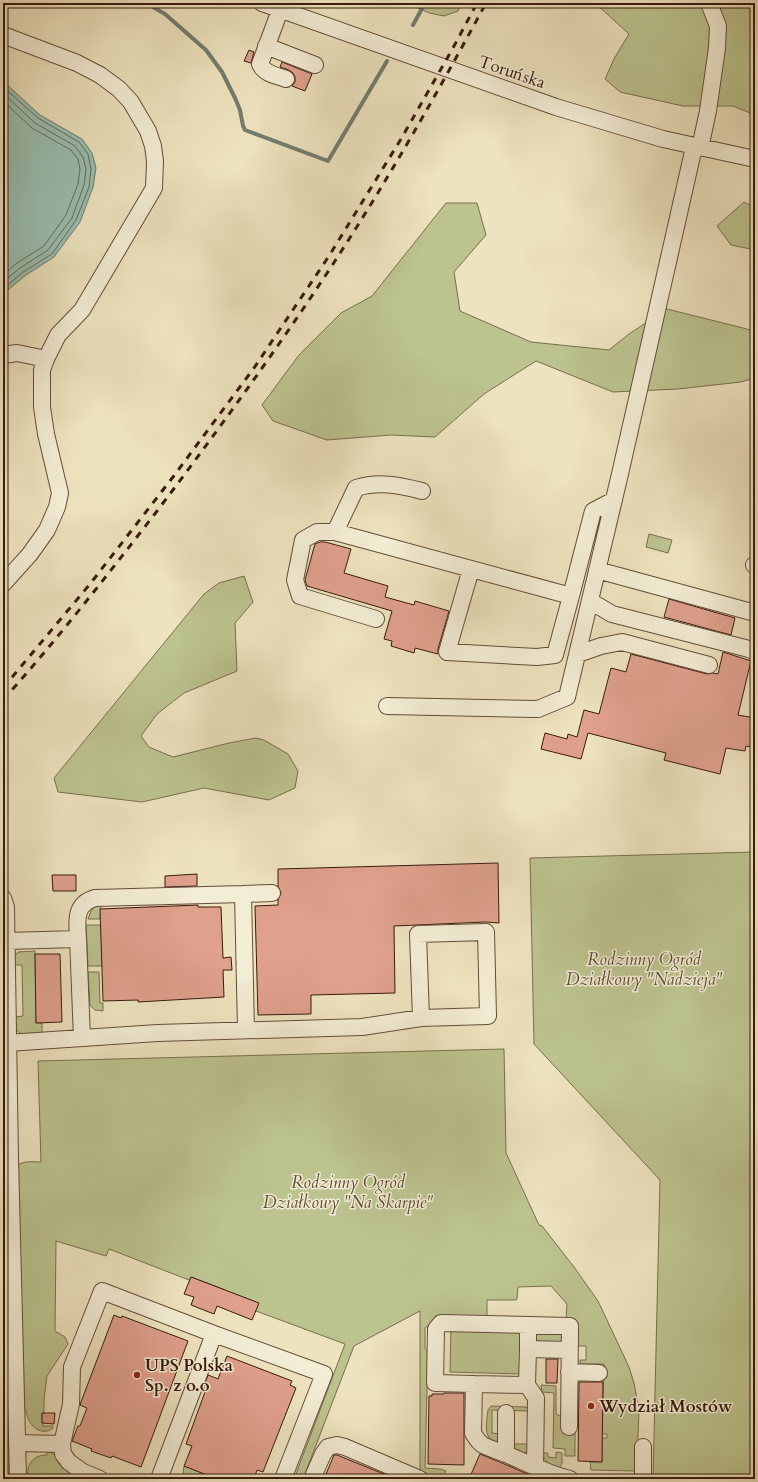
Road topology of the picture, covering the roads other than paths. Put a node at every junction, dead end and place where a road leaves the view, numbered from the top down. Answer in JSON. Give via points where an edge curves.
{"nodes":[{"id":1,"x":262,"y":3,"type":"edge"},
{"id":2,"x":709,"y":3,"type":"edge"},
{"id":3,"x":280,"y":10,"type":"junction"},
{"id":4,"x":3,"y":35,"type":"edge"},
{"id":5,"x":266,"y":46,"type":"junction"},
{"id":6,"x":315,"y":66,"type":"dead end"},
{"id":7,"x":286,"y":80,"type":"dead end"},
{"id":8,"x":697,"y":147,"type":"junction"},
{"id":9,"x":755,"y":159,"type":"edge"},
{"id":10,"x":3,"y":355,"type":"edge"},
{"id":11,"x":46,"y":359,"type":"junction"},
{"id":12,"x":422,"y":490,"type":"dead end"},
{"id":13,"x":614,"y":500,"type":"junction"},
{"id":14,"x":335,"y":532,"type":"junction"},
{"id":15,"x":471,"y":569,"type":"junction"},
{"id":16,"x":597,"y":570,"type":"junction"},
{"id":17,"x":3,"y":584,"type":"edge"},
{"id":18,"x":571,"y":596,"type":"junction"},
{"id":19,"x":590,"y":601,"type":"junction"},
{"id":20,"x":755,"y":613,"type":"edge"},
{"id":21,"x":376,"y":619,"type":"dead end"},
{"id":22,"x":755,"y":652,"type":"edge"},
{"id":23,"x":578,"y":654,"type":"junction"},
{"id":24,"x":709,"y":665,"type":"dead end"},
{"id":25,"x":387,"y":706,"type":"dead end"},
{"id":26,"x":272,"y":893,"type":"dead end"},
{"id":27,"x":243,"y":894,"type":"junction"},
{"id":28,"x":3,"y":898,"type":"edge"},
{"id":29,"x":78,"y":939,"type":"junction"},
{"id":30,"x":6,"y":941,"type":"junction"},
{"id":31,"x":5,"y":1017,"type":"edge"},
{"id":32,"x":421,"y":1018,"type":"junction"},
{"id":33,"x":246,"y":1030,"type":"junction"},
{"id":34,"x":82,"y":1038,"type":"junction"},
{"id":35,"x":7,"y":1043,"type":"junction"},
{"id":36,"x":528,"y":1325,"type":"junction"},
{"id":37,"x":214,"y":1334,"type":"junction"},
{"id":38,"x":528,"y":1349,"type":"junction"},
{"id":39,"x":569,"y":1350,"type":"junction"},
{"id":40,"x":569,"y":1372,"type":"junction"},
{"id":41,"x":599,"y":1373,"type":"dead end"},
{"id":42,"x":474,"y":1384,"type":"junction"},
{"id":43,"x":527,"y":1385,"type":"junction"},
{"id":44,"x":506,"y":1413,"type":"dead end"},
{"id":45,"x":568,"y":1427,"type":"dead end"},
{"id":46,"x":17,"y":1444,"type":"junction"},
{"id":47,"x":62,"y":1444,"type":"junction"},
{"id":48,"x":643,"y":1447,"type":"dead end"},
{"id":49,"x":506,"y":1454,"type":"junction"},
{"id":50,"x":535,"y":1467,"type":"junction"},
{"id":51,"x":18,"y":1479,"type":"edge"},
{"id":52,"x":100,"y":1479,"type":"edge"},
{"id":53,"x":148,"y":1479,"type":"edge"},
{"id":54,"x":158,"y":1479,"type":"edge"},
{"id":55,"x":283,"y":1479,"type":"edge"},
{"id":56,"x":312,"y":1479,"type":"edge"},
{"id":57,"x":420,"y":1479,"type":"edge"},
{"id":58,"x":570,"y":1479,"type":"edge"},
{"id":59,"x":643,"y":1479,"type":"edge"}],
"edges":[{"from":1,"to":3,"type":"street","name":"Toruńska"},
{"from":2,"to":8,"type":"street","via":[[718,26],[717,48],[708,111]]},
{"from":3,"to":5,"type":"street"},
{"from":3,"to":8,"type":"street","name":"Toruńska","via":[[554,106]]},
{"from":4,"to":11,"type":"street","via":[[77,62],[100,75],[131,102],[154,146],[154,188],[82,310],[58,335]]},
{"from":5,"to":6,"type":"street"},
{"from":5,"to":7,"type":"street","via":[[261,66]]},
{"from":8,"to":9,"type":"street","name":"Toruńska"},
{"from":8,"to":13,"type":"street"},
{"from":10,"to":11,"type":"street","via":[[18,353]]},
{"from":11,"to":17,"type":"street","via":[[42,370],[42,407],[60,494],[57,508],[46,530],[30,554]]},
{"from":12,"to":14,"type":"street","via":[[396,484],[370,484],[356,488]]},
{"from":13,"to":16,"type":"street"},
{"from":13,"to":18,"type":"street","via":[[593,511]]},
{"from":14,"to":15,"type":"street"},
{"from":14,"to":21,"type":"street","via":[[317,532],[303,540],[295,580],[300,596]]},
{"from":15,"to":18,"type":"street"},
{"from":15,"to":18,"type":"street","via":[[447,652],[538,657],[555,655]]},
{"from":16,"to":19,"type":"street"},
{"from":16,"to":20,"type":"street"},
{"from":19,"to":22,"type":"street","via":[[612,614]]},
{"from":19,"to":23,"type":"street"},
{"from":23,"to":24,"type":"street","via":[[622,642]]},
{"from":23,"to":25,"type":"street","via":[[567,697],[538,709]]},
{"from":26,"to":27,"type":"street"},
{"from":27,"to":29,"type":"street","via":[[95,898],[88,900],[81,907],[78,917]]},
{"from":27,"to":33,"type":"street"},
{"from":28,"to":30,"type":"street","via":[[6,907]]},
{"from":29,"to":30,"type":"street"},
{"from":29,"to":34,"type":"street"},
{"from":30,"to":31,"type":"street"},
{"from":31,"to":35,"type":"street"},
{"from":32,"to":32,"type":"street","via":[[488,1016],[486,932],[418,934]]},
{"from":32,"to":33,"type":"street","via":[[362,1027]]},
{"from":33,"to":34,"type":"street"},
{"from":34,"to":35,"type":"street"},
{"from":35,"to":46,"type":"street"},
{"from":36,"to":38,"type":"street"},
{"from":36,"to":39,"type":"street","via":[[570,1326]]},
{"from":36,"to":42,"type":"street","via":[[441,1323],[436,1329],[435,1383]]},
{"from":37,"to":47,"type":"street","via":[[102,1291],[72,1367],[71,1404]]},
{"from":37,"to":54,"type":"street"},
{"from":37,"to":55,"type":"street","via":[[324,1374]]},
{"from":38,"to":39,"type":"street"},
{"from":38,"to":43,"type":"street"},
{"from":39,"to":40,"type":"street"},
{"from":40,"to":41,"type":"street"},
{"from":40,"to":45,"type":"street"},
{"from":42,"to":43,"type":"street"},
{"from":42,"to":49,"type":"street","via":[[474,1433],[484,1445]]},
{"from":43,"to":50,"type":"street","via":[[536,1398]]},
{"from":44,"to":49,"type":"street"},
{"from":46,"to":47,"type":"street"},
{"from":46,"to":51,"type":"street"},
{"from":47,"to":52,"type":"street","via":[[63,1454],[69,1462],[83,1472]]},
{"from":48,"to":59,"type":"street"},
{"from":49,"to":50,"type":"street"},
{"from":50,"to":58,"type":"street"},
{"from":53,"to":54,"type":"street","via":[[150,1476]]},
{"from":56,"to":57,"type":"street","via":[[322,1454],[328,1447],[337,1445]]}]}
